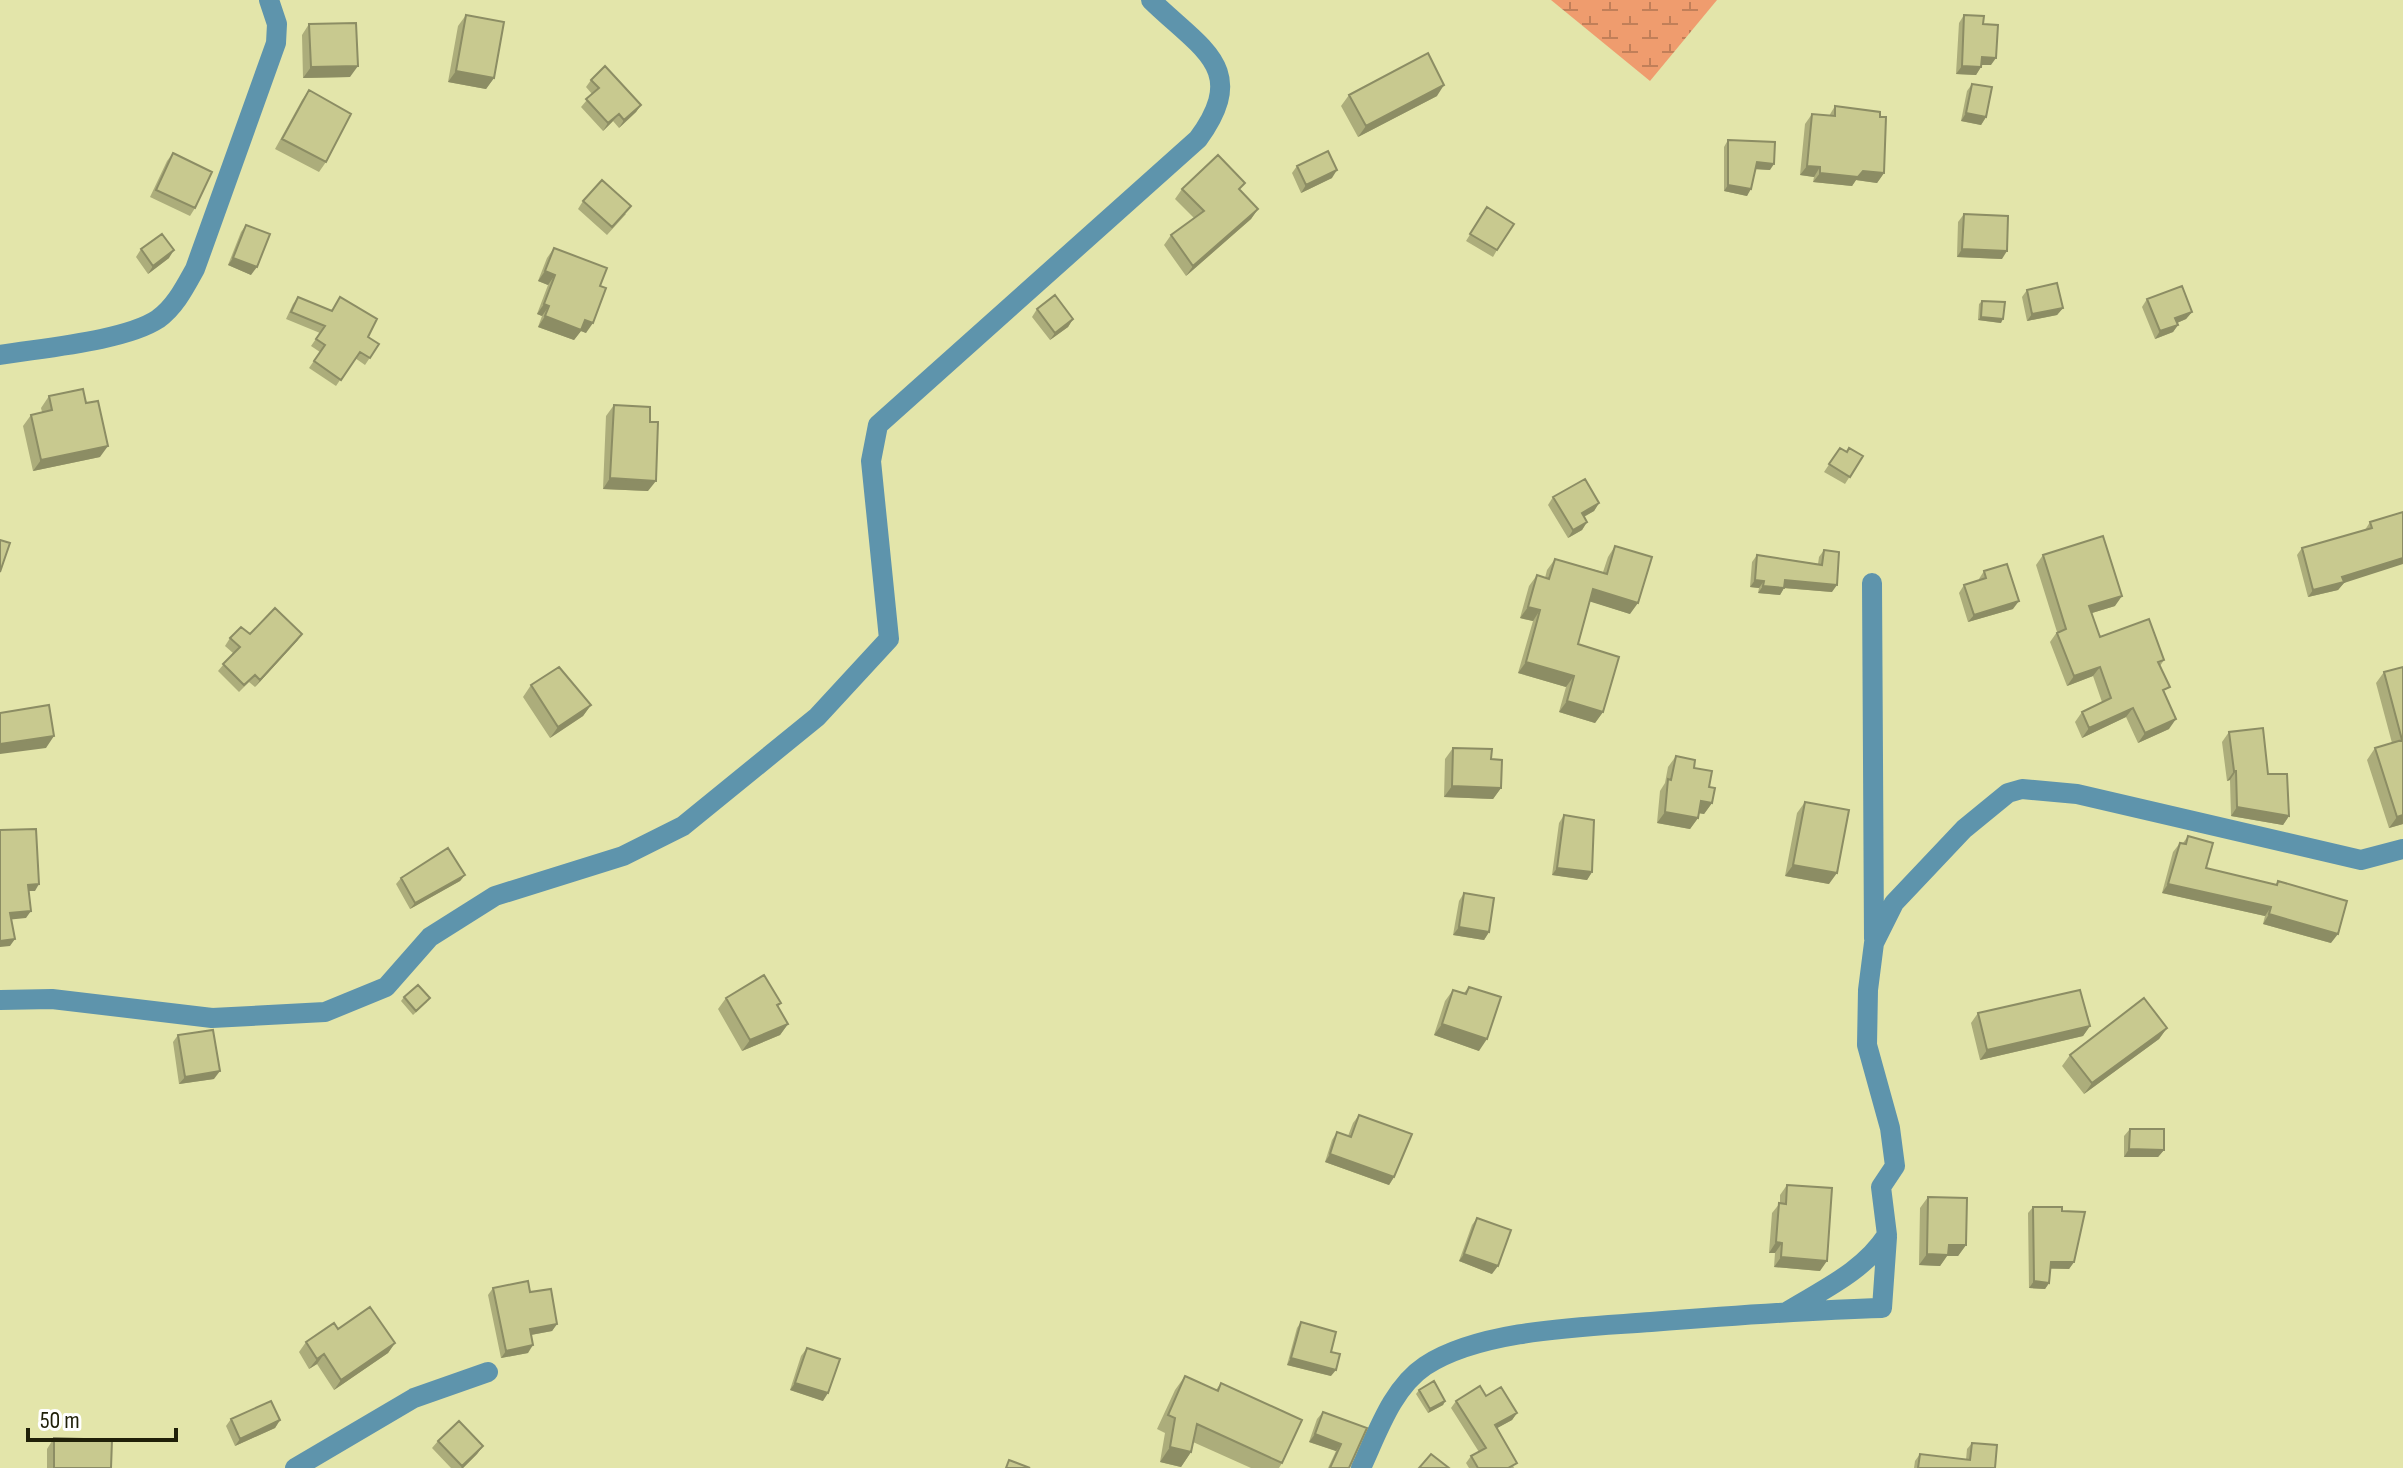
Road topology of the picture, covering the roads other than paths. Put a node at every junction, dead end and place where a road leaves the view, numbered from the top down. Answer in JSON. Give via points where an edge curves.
{"nodes":[{"id":1,"x":269,"y":0,"type":"edge"},
{"id":2,"x":1151,"y":0,"type":"edge"},
{"id":3,"x":0,"y":355,"type":"edge"},
{"id":4,"x":1872,"y":583,"type":"dead end"},
{"id":5,"x":2403,"y":849,"type":"edge"},
{"id":6,"x":1874,"y":943,"type":"junction"},
{"id":7,"x":0,"y":1000,"type":"edge"},
{"id":8,"x":1887,"y":1235,"type":"junction"},
{"id":9,"x":1788,"y":1311,"type":"junction"},
{"id":10,"x":488,"y":1372,"type":"dead end"},
{"id":11,"x":295,"y":1468,"type":"edge"},
{"id":12,"x":1361,"y":1468,"type":"edge"}],
"edges":[{"from":1,"to":3,"type":"street","via":[[277,24],[276,43],[195,269],[176,302],[157,319],[128,332]]},
{"from":2,"to":7,"type":"street","via":[[1219,67],[1223,92],[1215,116],[1187,149],[878,425],[871,461],[889,639],[817,717],[683,826],[623,856],[495,896],[430,937],[386,987],[325,1012],[212,1018],[52,999]]},
{"from":4,"to":6,"type":"street"},
{"from":5,"to":6,"type":"street","via":[[2361,860],[2077,794],[2022,789],[1985,811],[1924,871],[1894,903]]},
{"from":6,"to":8,"type":"street","via":[[1867,1045],[1895,1166],[1881,1187]]},
{"from":8,"to":9,"type":"street","via":[[1848,1275]]},
{"from":8,"to":9,"type":"street","via":[[1882,1308]]},
{"from":9,"to":12,"type":"street","via":[[1551,1330],[1453,1354],[1424,1366],[1396,1397]]},
{"from":10,"to":11,"type":"street","via":[[414,1398]]}]}
